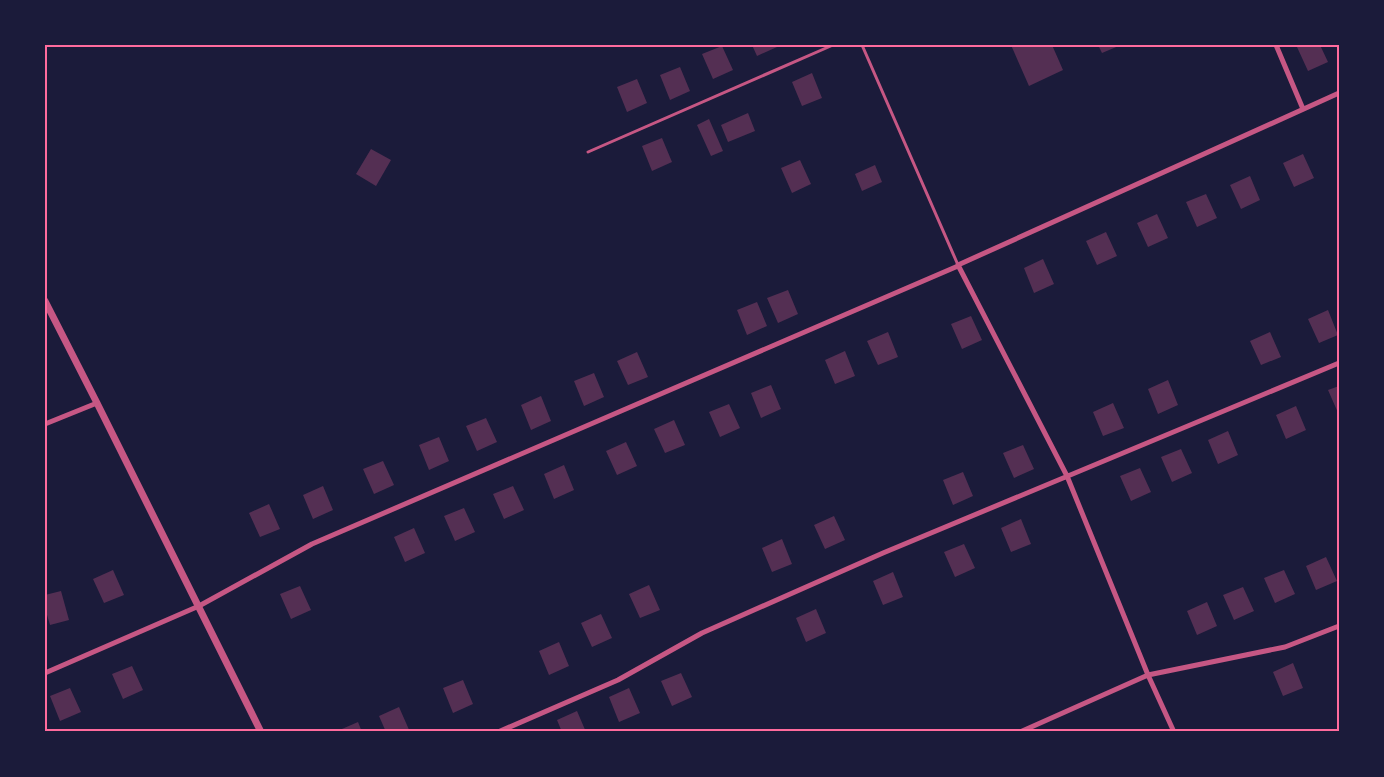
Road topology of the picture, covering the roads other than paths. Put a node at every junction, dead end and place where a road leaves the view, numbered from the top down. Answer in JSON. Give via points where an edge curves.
{"nodes":[{"id":1,"x":833,"y":45,"type":"edge"},
{"id":2,"x":862,"y":45,"type":"edge"},
{"id":3,"x":1276,"y":45,"type":"edge"},
{"id":4,"x":1339,"y":93,"type":"edge"},
{"id":5,"x":1304,"y":109,"type":"junction"},
{"id":6,"x":588,"y":152,"type":"dead end"},
{"id":7,"x":958,"y":265,"type":"junction"},
{"id":8,"x":45,"y":301,"type":"edge"},
{"id":9,"x":1339,"y":363,"type":"edge"},
{"id":10,"x":97,"y":403,"type":"junction"},
{"id":11,"x":45,"y":424,"type":"edge"},
{"id":12,"x":1067,"y":476,"type":"junction"},
{"id":13,"x":199,"y":606,"type":"junction"},
{"id":14,"x":1339,"y":626,"type":"edge"},
{"id":15,"x":45,"y":673,"type":"edge"},
{"id":16,"x":1148,"y":675,"type":"junction"},
{"id":17,"x":261,"y":732,"type":"edge"},
{"id":18,"x":498,"y":732,"type":"edge"},
{"id":19,"x":1020,"y":732,"type":"edge"},
{"id":20,"x":1174,"y":732,"type":"edge"}],
"edges":[{"from":1,"to":6,"type":"lane"},
{"from":2,"to":7,"type":"lane"},
{"from":3,"to":5,"type":"street"},
{"from":4,"to":5,"type":"street"},
{"from":5,"to":7,"type":"street"},
{"from":7,"to":12,"type":"street"},
{"from":7,"to":13,"type":"street","via":[[312,544]]},
{"from":8,"to":10,"type":"street"},
{"from":9,"to":12,"type":"street"},
{"from":10,"to":11,"type":"street"},
{"from":10,"to":13,"type":"street"},
{"from":12,"to":16,"type":"street"},
{"from":12,"to":18,"type":"street","via":[[702,633],[618,680]]},
{"from":13,"to":15,"type":"street"},
{"from":13,"to":17,"type":"street"},
{"from":14,"to":16,"type":"street","via":[[1285,647]]},
{"from":16,"to":19,"type":"street"},
{"from":16,"to":20,"type":"street"}]}
